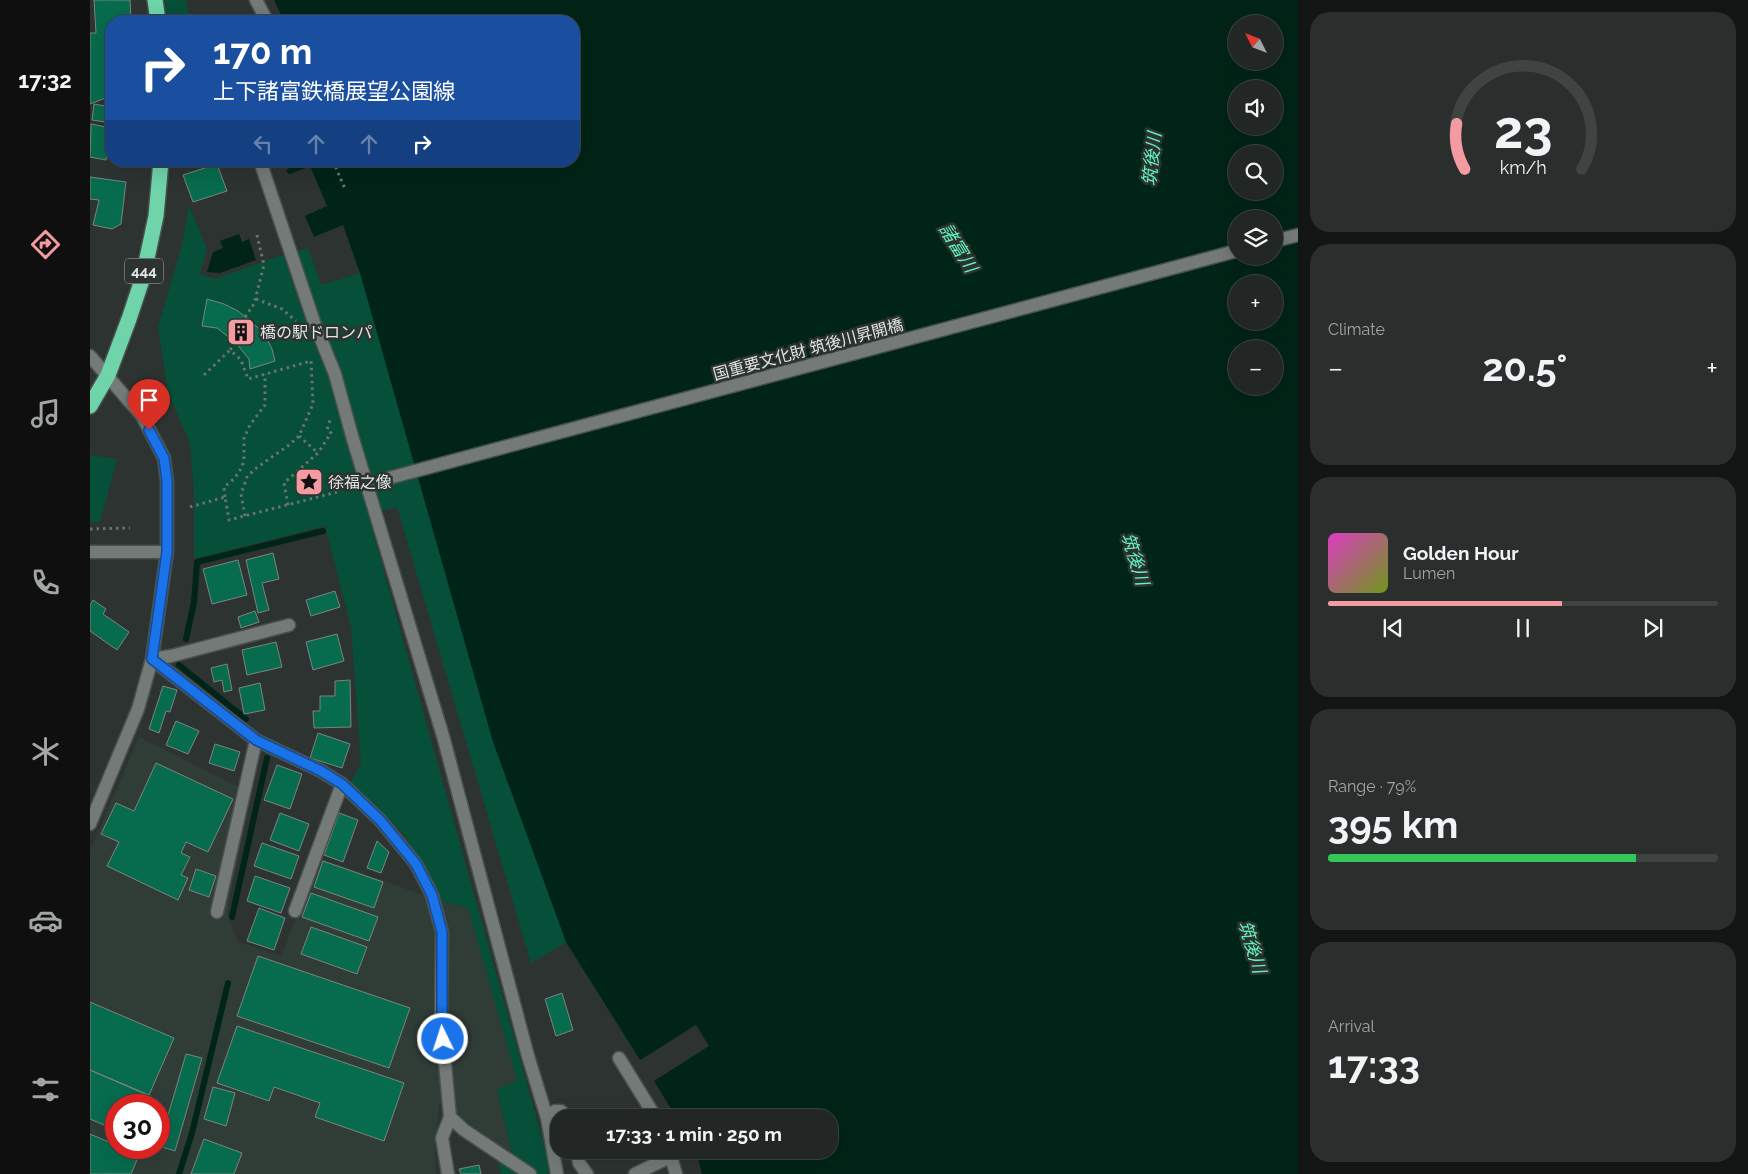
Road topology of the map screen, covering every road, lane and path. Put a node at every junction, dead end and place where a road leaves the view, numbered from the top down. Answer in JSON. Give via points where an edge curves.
{"nodes":[{"id":1,"x":155,"y":0,"type":"edge"},
{"id":2,"x":256,"y":0,"type":"edge"},
{"id":3,"x":157,"y":15,"type":"edge"},
{"id":4,"x":264,"y":15,"type":"edge"},
{"id":5,"x":160,"y":167,"type":"edge"},
{"id":6,"x":262,"y":167,"type":"edge"},
{"id":7,"x":336,"y":167,"type":"edge"},
{"id":8,"x":345,"y":188,"type":"dead end"},
{"id":9,"x":256,"y":231,"type":"dead end"},
{"id":10,"x":1298,"y":235,"type":"edge"},
{"id":11,"x":1283,"y":239,"type":"edge"},
{"id":12,"x":1228,"y":253,"type":"edge"},
{"id":13,"x":256,"y":299,"type":"junction"},
{"id":14,"x":245,"y":317,"type":"dead end"},
{"id":15,"x":300,"y":327,"type":"dead end"},
{"id":16,"x":236,"y":343,"type":"dead end"},
{"id":17,"x":230,"y":350,"type":"junction"},
{"id":18,"x":310,"y":354,"type":"dead end"},
{"id":19,"x":90,"y":356,"type":"edge"},
{"id":20,"x":311,"y":361,"type":"junction"},
{"id":21,"x":204,"y":374,"type":"dead end"},
{"id":22,"x":265,"y":374,"type":"junction"},
{"id":23,"x":108,"y":375,"type":"junction"},
{"id":24,"x":90,"y":406,"type":"edge"},
{"id":25,"x":332,"y":414,"type":"dead end"},
{"id":26,"x":299,"y":436,"type":"junction"},
{"id":27,"x":318,"y":454,"type":"junction"},
{"id":28,"x":389,"y":478,"type":"dead end"},
{"id":29,"x":337,"y":492,"type":"dead end"},
{"id":30,"x":225,"y":497,"type":"junction"},
{"id":31,"x":288,"y":505,"type":"junction"},
{"id":32,"x":190,"y":507,"type":"dead end"},
{"id":33,"x":245,"y":516,"type":"junction"},
{"id":34,"x":130,"y":528,"type":"dead end"},
{"id":35,"x":90,"y":529,"type":"edge"},
{"id":36,"x":90,"y":552,"type":"edge"},
{"id":37,"x":167,"y":552,"type":"junction"},
{"id":38,"x":289,"y":625,"type":"dead end"},
{"id":39,"x":152,"y":659,"type":"junction"},
{"id":40,"x":256,"y":740,"type":"junction"},
{"id":41,"x":342,"y":784,"type":"junction"},
{"id":42,"x":90,"y":824,"type":"edge"},
{"id":43,"x":295,"y":911,"type":"dead end"},
{"id":44,"x":217,"y":912,"type":"dead end"},
{"id":45,"x":619,"y":1058,"type":"dead end"},
{"id":46,"x":650,"y":1109,"type":"edge"},
{"id":47,"x":550,"y":1115,"type":"edge"},
{"id":48,"x":450,"y":1116,"type":"junction"},
{"id":49,"x":547,"y":1118,"type":"junction"},
{"id":50,"x":578,"y":1159,"type":"edge"},
{"id":51,"x":661,"y":1159,"type":"edge"},
{"id":52,"x":672,"y":1159,"type":"edge"},
{"id":53,"x":448,"y":1174,"type":"edge"},
{"id":54,"x":530,"y":1174,"type":"edge"},
{"id":55,"x":557,"y":1174,"type":"edge"},
{"id":56,"x":587,"y":1174,"type":"edge"},
{"id":57,"x":635,"y":1174,"type":"edge"},
{"id":58,"x":676,"y":1174,"type":"edge"}],
"edges":[{"from":1,"to":3,"type":"highway"},
{"from":2,"to":4,"type":"street"},
{"from":5,"to":23,"type":"highway","number":"444","via":[[156,216],[142,277]]},
{"from":6,"to":49,"type":"street","via":[[314,322],[335,374],[443,736]]},
{"from":7,"to":8,"type":"path"},
{"from":9,"to":13,"type":"path","via":[[264,265]]},
{"from":10,"to":11,"type":"street"},
{"from":12,"to":28,"type":"street","name":"国重要文化財 筑後川昇開橋"},
{"from":13,"to":14,"type":"path"},
{"from":13,"to":15,"type":"path","via":[[282,309]]},
{"from":16,"to":17,"type":"path"},
{"from":17,"to":21,"type":"path"},
{"from":17,"to":22,"type":"path","via":[[241,360],[248,379]]},
{"from":18,"to":20,"type":"path"},
{"from":19,"to":23,"type":"street"},
{"from":20,"to":22,"type":"path"},
{"from":20,"to":26,"type":"path","via":[[313,404]]},
{"from":22,"to":30,"type":"path","via":[[265,405],[244,438],[242,467],[224,486]]},
{"from":23,"to":24,"type":"highway","number":"444"},
{"from":23,"to":37,"type":"street","via":[[142,416],[164,458]]},
{"from":25,"to":27,"type":"path","via":[[327,430],[331,433]]},
{"from":26,"to":27,"type":"path"},
{"from":26,"to":33,"type":"path","via":[[247,477],[241,494]]},
{"from":27,"to":31,"type":"path","via":[[284,483]]},
{"from":29,"to":31,"type":"path"},
{"from":30,"to":32,"type":"path"},
{"from":30,"to":33,"type":"path","via":[[229,520]]},
{"from":31,"to":33,"type":"path"},
{"from":34,"to":35,"type":"path"},
{"from":36,"to":37,"type":"street"},
{"from":37,"to":39,"type":"street"},
{"from":38,"to":39,"type":"street"},
{"from":39,"to":40,"type":"street"},
{"from":39,"to":42,"type":"street","via":[[138,709]]},
{"from":40,"to":41,"type":"street"},
{"from":40,"to":44,"type":"street"},
{"from":41,"to":43,"type":"street"},
{"from":41,"to":48,"type":"street","via":[[380,820],[416,864],[432,895],[442,932],[442,1020]]},
{"from":45,"to":46,"type":"street"},
{"from":47,"to":49,"type":"street"},
{"from":48,"to":53,"type":"street","via":[[442,1138]]},
{"from":48,"to":54,"type":"street","via":[[464,1130]]},
{"from":49,"to":55,"type":"street"},
{"from":50,"to":56,"type":"street"},
{"from":51,"to":57,"type":"street"},
{"from":52,"to":58,"type":"street"}]}
